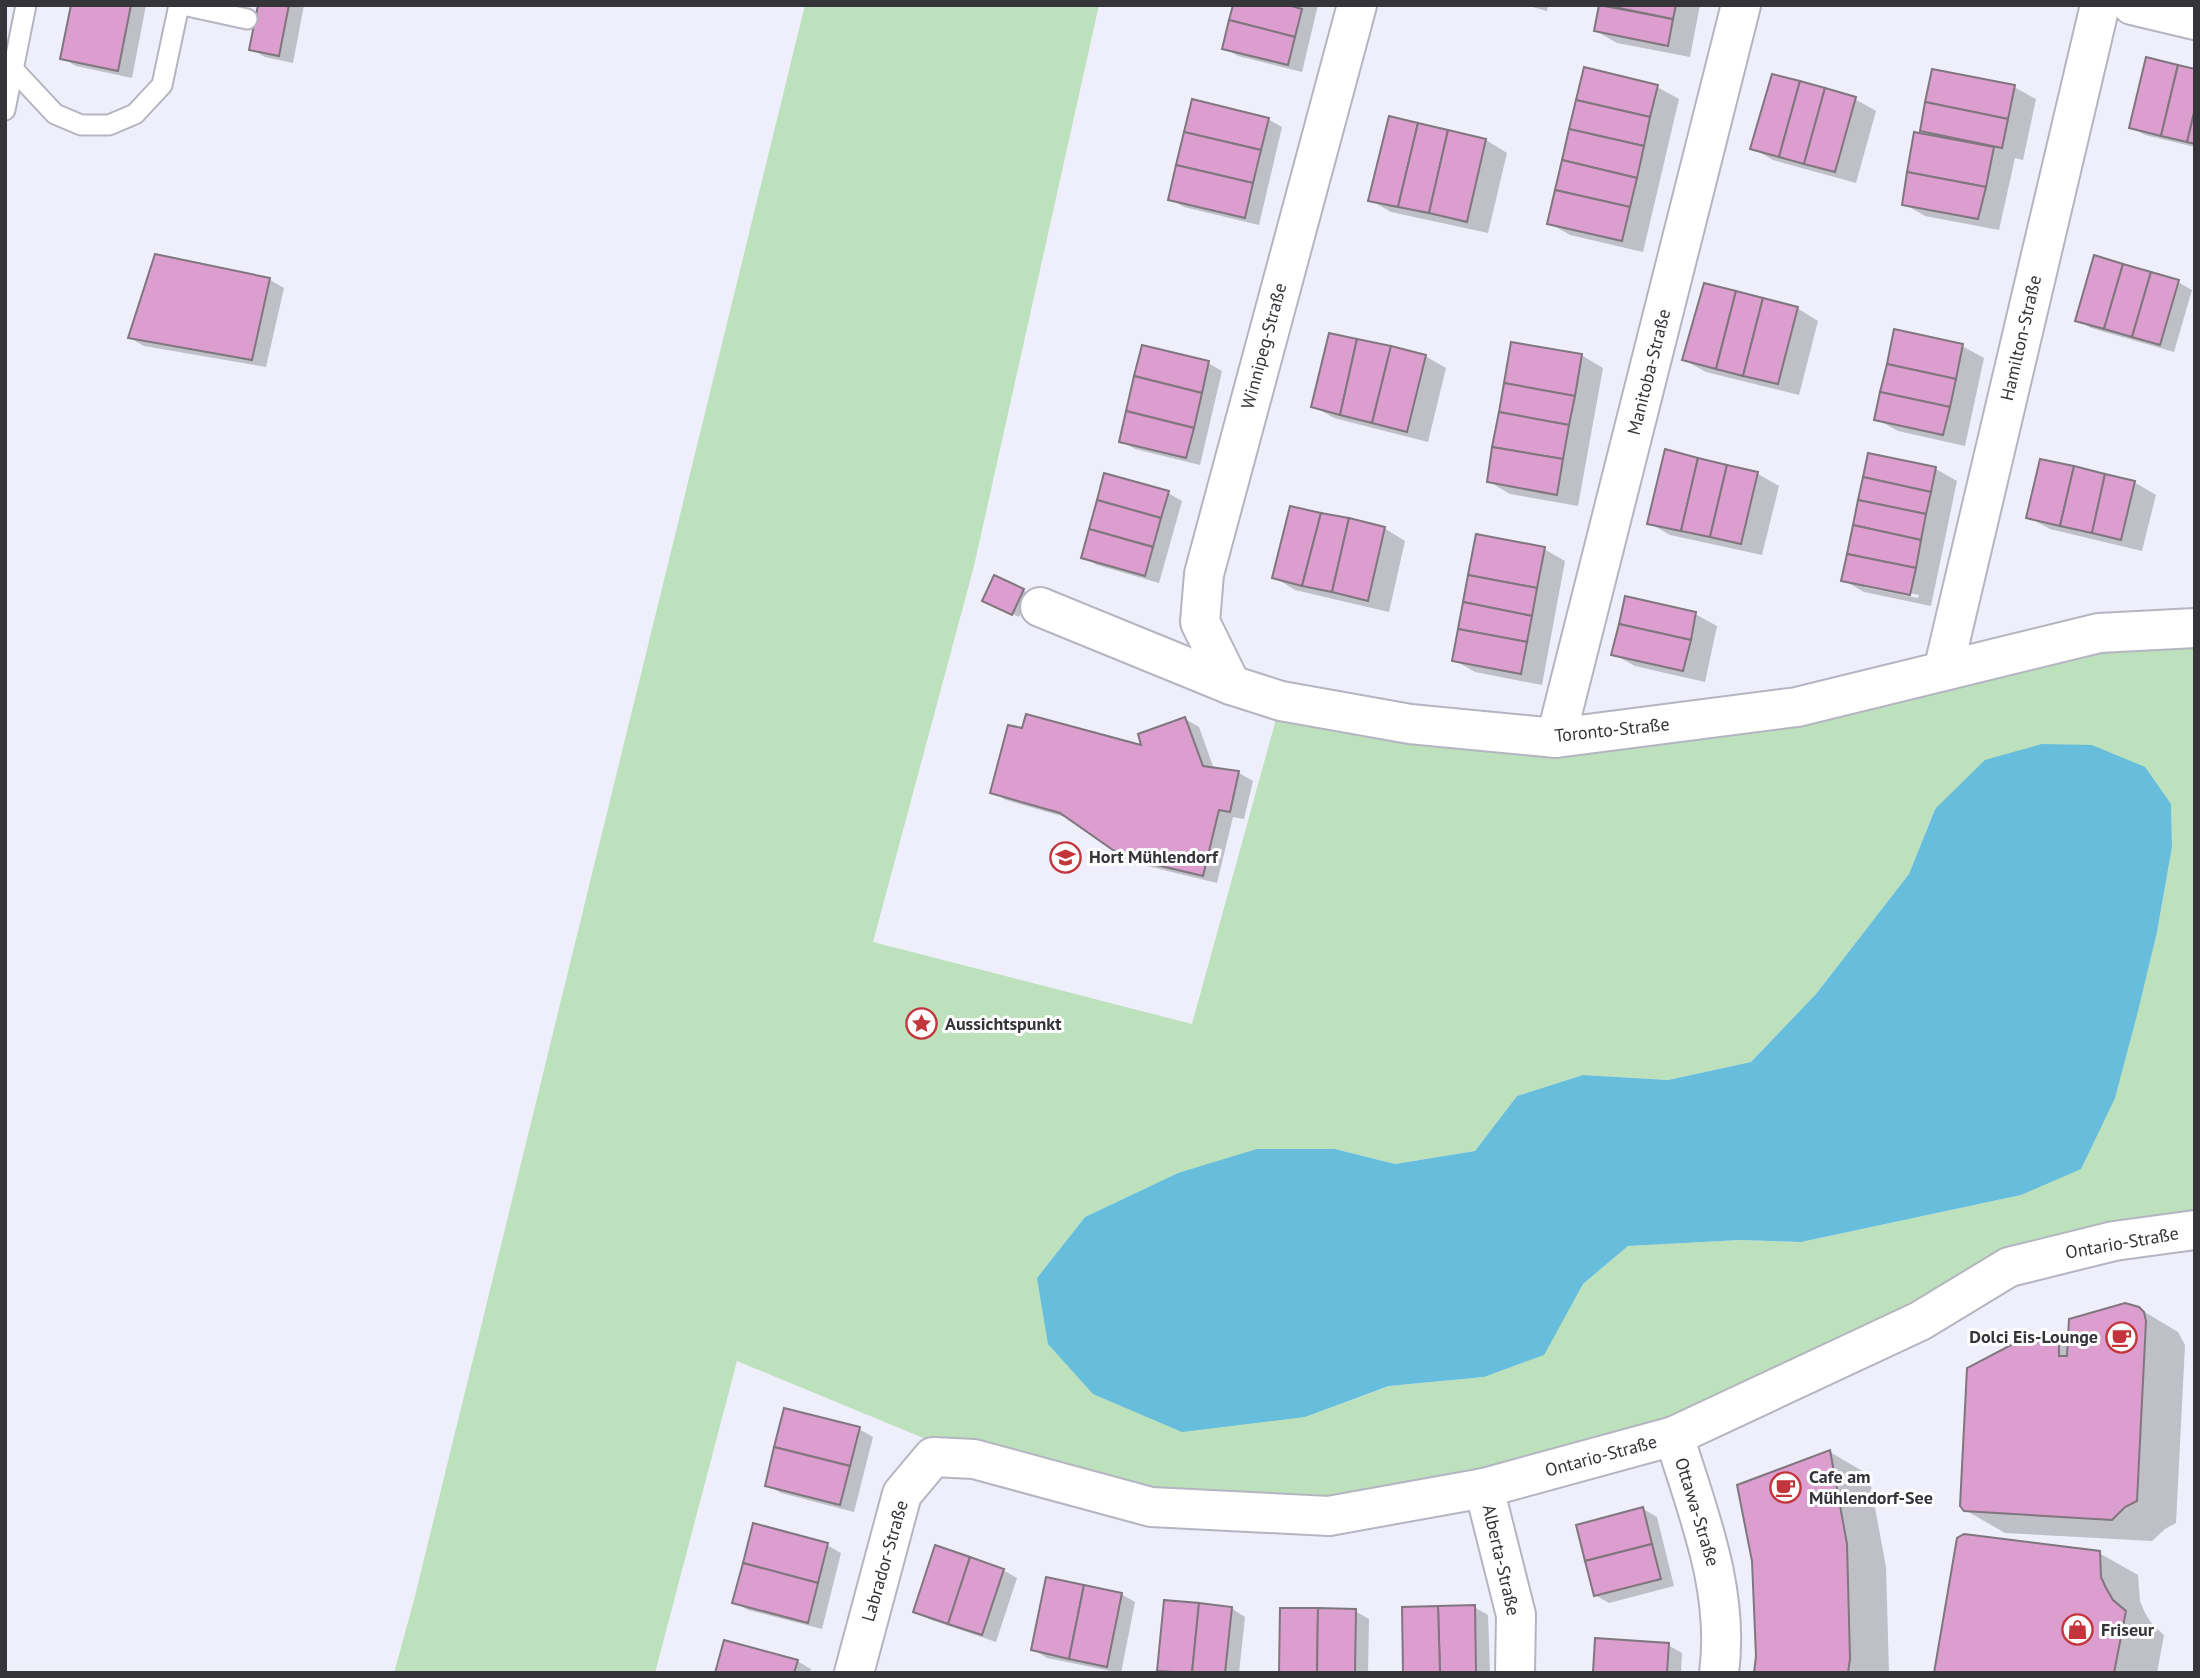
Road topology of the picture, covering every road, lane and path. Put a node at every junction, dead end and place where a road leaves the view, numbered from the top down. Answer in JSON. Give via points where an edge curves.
{"nodes":[{"id":1,"x":26,"y":5,"type":"edge"},
{"id":2,"x":181,"y":5,"type":"edge"},
{"id":3,"x":1357,"y":5,"type":"edge"},
{"id":4,"x":1741,"y":5,"type":"edge"},
{"id":5,"x":2100,"y":5,"type":"edge"},
{"id":6,"x":2132,"y":5,"type":"edge"},
{"id":7,"x":247,"y":19,"type":"dead end"},
{"id":8,"x":2195,"y":20,"type":"edge"},
{"id":9,"x":13,"y":69,"type":"junction"},
{"id":10,"x":5,"y":110,"type":"edge"},
{"id":11,"x":1040,"y":607,"type":"dead end"},
{"id":12,"x":2195,"y":628,"type":"edge"},
{"id":13,"x":1943,"y":671,"type":"junction"},
{"id":14,"x":1231,"y":685,"type":"junction"},
{"id":15,"x":1556,"y":738,"type":"junction"},
{"id":16,"x":2195,"y":1230,"type":"edge"},
{"id":17,"x":1674,"y":1436,"type":"junction"},
{"id":18,"x":974,"y":1459,"type":"joint"},
{"id":19,"x":1484,"y":1488,"type":"junction"},
{"id":20,"x":854,"y":1673,"type":"edge"},
{"id":21,"x":1515,"y":1673,"type":"edge"},
{"id":22,"x":1719,"y":1673,"type":"edge"}],
"edges":[{"from":1,"to":9,"type":"lane"},
{"from":2,"to":7,"type":"lane"},
{"from":2,"to":9,"type":"lane","via":[[162,85],[135,114],[109,125],[81,125],[55,114]]},
{"from":3,"to":14,"type":"street","name":"Winnipeg-Straße","via":[[1204,574],[1200,622]]},
{"from":4,"to":15,"type":"street","name":"Manitoba-Straße"},
{"from":5,"to":13,"type":"street","name":"Hamilton-Straße"},
{"from":6,"to":8,"type":"street"},
{"from":9,"to":10,"type":"lane"},
{"from":11,"to":14,"type":"street","name":"Toronto-Straße"},
{"from":12,"to":13,"type":"street","name":"Toronto-Straße","via":[[2099,633]]},
{"from":13,"to":15,"type":"street","name":"Toronto-Straße","via":[[1797,708]]},
{"from":14,"to":15,"type":"street","name":"Toronto-Straße","via":[[1281,701],[1410,724]]},
{"from":16,"to":17,"type":"street","name":"Ontario-Straße","via":[[2114,1241],[2008,1267],[1920,1321]]},
{"from":17,"to":19,"type":"street","name":"Ontario-Straße"},
{"from":17,"to":22,"type":"street","name":"Ottawa-Straße","via":[[1715,1568]]},
{"from":18,"to":19,"type":"street","name":"Ontario-Straße","via":[[1151,1507],[1329,1516]]},
{"from":18,"to":20,"type":"street","name":"Labrador-Straße","via":[[933,1457],[902,1494]]},
{"from":19,"to":21,"type":"street","name":"Alberta-Straße","via":[[1516,1615]]}]}
